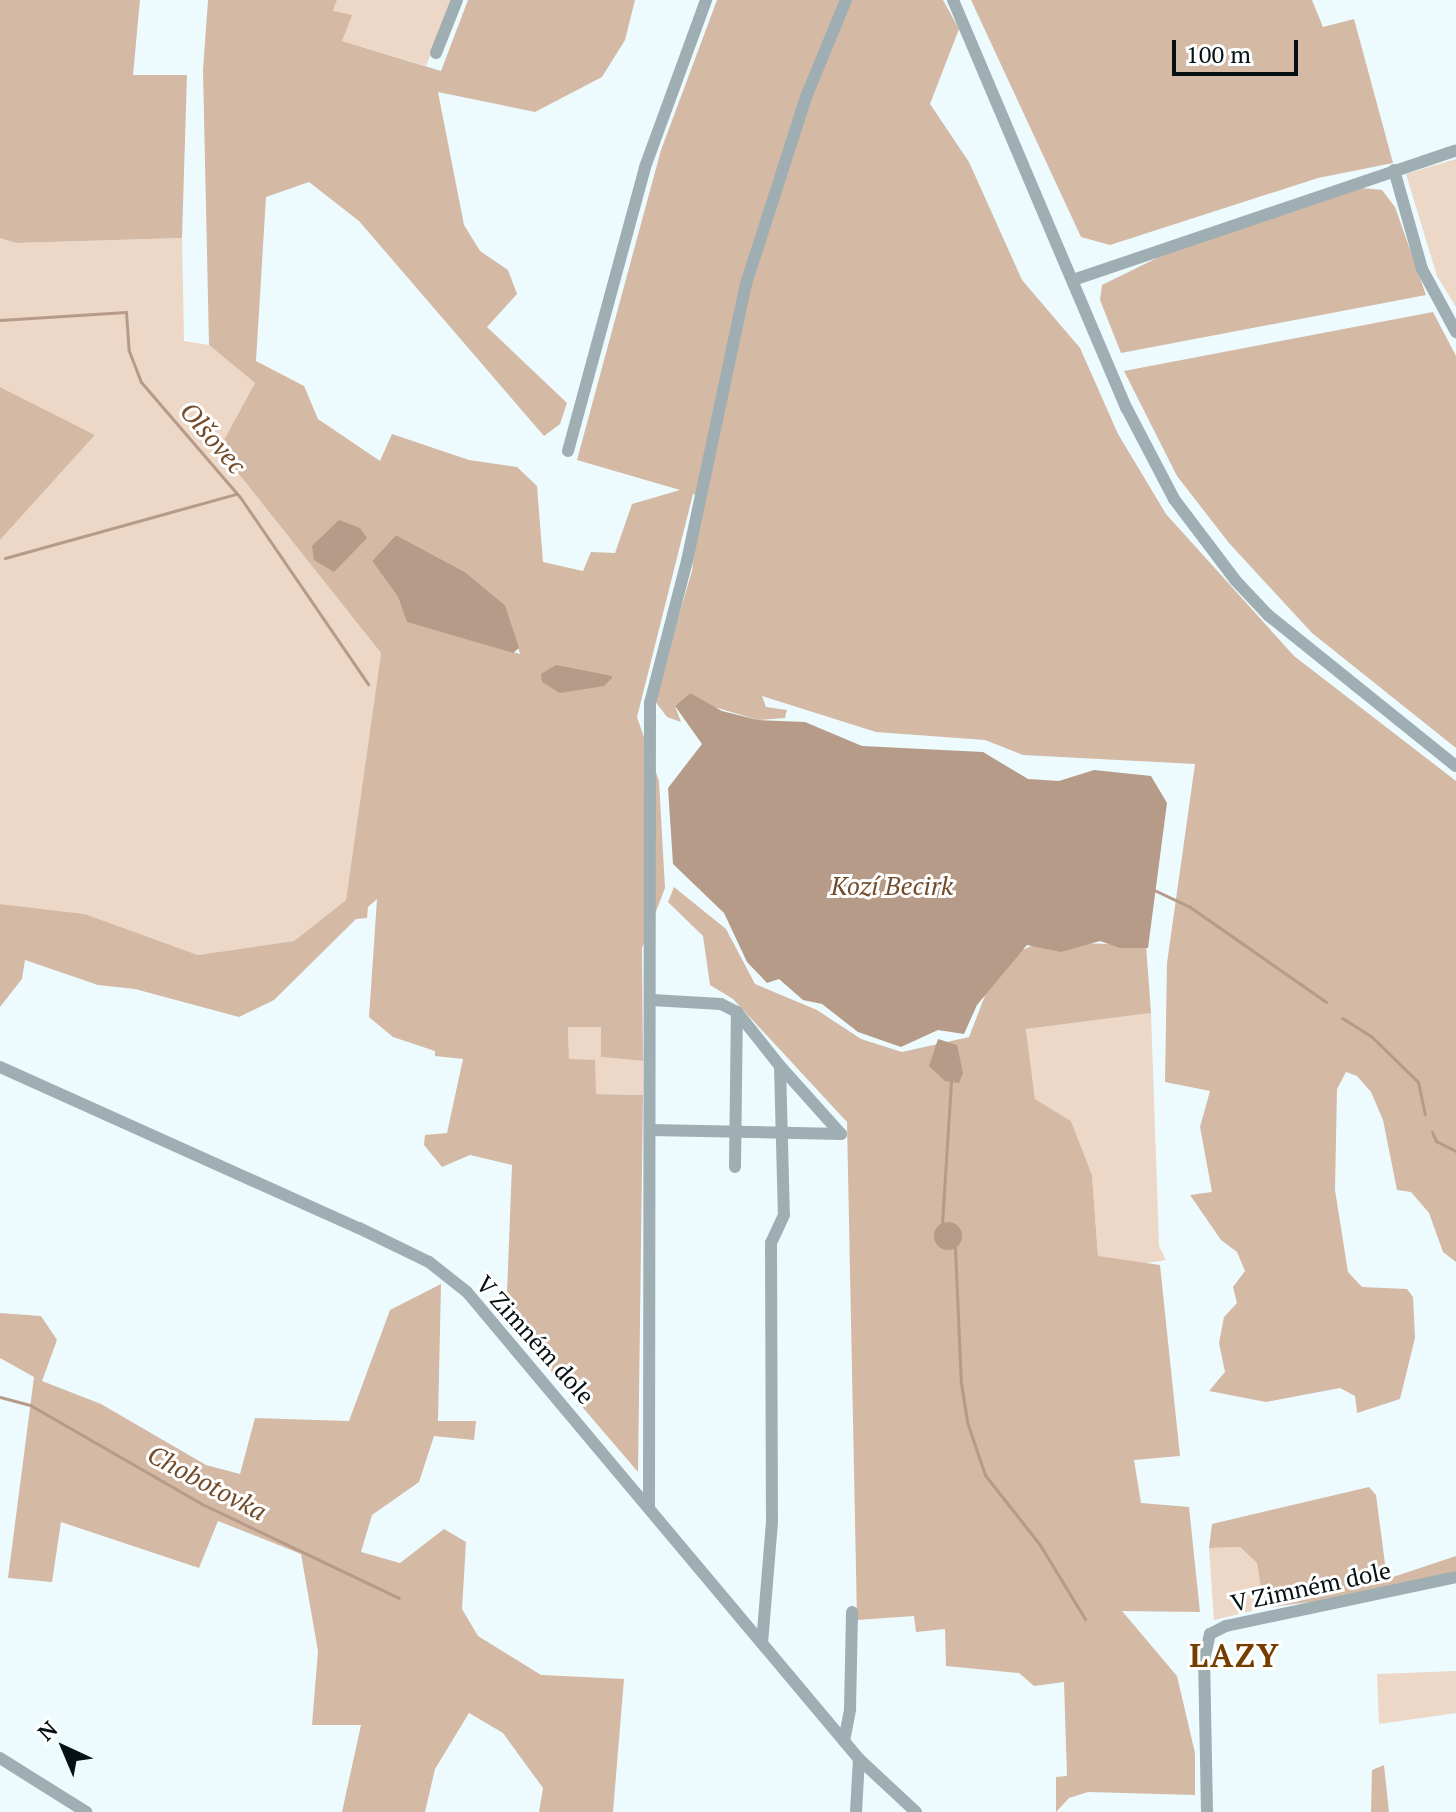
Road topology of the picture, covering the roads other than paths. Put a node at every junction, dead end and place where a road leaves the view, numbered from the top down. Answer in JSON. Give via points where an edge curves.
{"nodes":[{"id":1,"x":457,"y":0,"type":"edge"},
{"id":2,"x":706,"y":0,"type":"edge"},
{"id":3,"x":846,"y":0,"type":"edge"},
{"id":4,"x":953,"y":0,"type":"edge"},
{"id":5,"x":436,"y":53,"type":"dead end"},
{"id":6,"x":1456,"y":150,"type":"edge"},
{"id":7,"x":1394,"y":170,"type":"junction"},
{"id":8,"x":1073,"y":280,"type":"junction"},
{"id":9,"x":1456,"y":332,"type":"edge"},
{"id":10,"x":568,"y":451,"type":"dead end"},
{"id":11,"x":1456,"y":766,"type":"edge"},
{"id":12,"x":652,"y":1000,"type":"junction"},
{"id":13,"x":737,"y":1012,"type":"junction"},
{"id":14,"x":780,"y":1066,"type":"junction"},
{"id":15,"x":0,"y":1067,"type":"edge"},
{"id":16,"x":651,"y":1130,"type":"junction"},
{"id":17,"x":736,"y":1131,"type":"junction"},
{"id":18,"x":778,"y":1132,"type":"junction"},
{"id":19,"x":735,"y":1167,"type":"dead end"},
{"id":20,"x":649,"y":1506,"type":"junction"},
{"id":21,"x":1456,"y":1577,"type":"edge"},
{"id":22,"x":852,"y":1612,"type":"dead end"},
{"id":23,"x":762,"y":1643,"type":"junction"},
{"id":24,"x":844,"y":1741,"type":"junction"},
{"id":25,"x":0,"y":1758,"type":"edge"},
{"id":26,"x":859,"y":1759,"type":"junction"},
{"id":27,"x":86,"y":1812,"type":"edge"},
{"id":28,"x":856,"y":1812,"type":"edge"},
{"id":29,"x":916,"y":1812,"type":"edge"},
{"id":30,"x":1207,"y":1812,"type":"edge"}],
"edges":[{"from":1,"to":5,"type":"street"},
{"from":2,"to":10,"type":"street","via":[[645,167]]},
{"from":3,"to":12,"type":"street","via":[[806,97],[746,284],[687,561],[650,703]]},
{"from":4,"to":8,"type":"street"},
{"from":6,"to":7,"type":"street"},
{"from":7,"to":8,"type":"street"},
{"from":7,"to":9,"type":"street","via":[[1422,269]]},
{"from":8,"to":11,"type":"street","via":[[1151,459],[1227,570],[1302,646]]},
{"from":12,"to":13,"type":"street","via":[[721,1004]]},
{"from":12,"to":16,"type":"street"},
{"from":13,"to":14,"type":"street"},
{"from":13,"to":17,"type":"street"},
{"from":14,"to":18,"type":"street"},
{"from":14,"to":18,"type":"street","via":[[841,1134]]},
{"from":15,"to":20,"type":"street","name":"V Zimném dole","via":[[429,1262],[467,1292],[505,1334]]},
{"from":16,"to":17,"type":"street"},
{"from":16,"to":20,"type":"street"},
{"from":17,"to":18,"type":"street"},
{"from":17,"to":19,"type":"street"},
{"from":18,"to":23,"type":"street","via":[[784,1215],[771,1243],[772,1522]]},
{"from":20,"to":23,"type":"street","name":"V Zimném dole"},
{"from":21,"to":30,"type":"street","name":"V Zimném dole","via":[[1226,1626],[1210,1634],[1204,1660]]},
{"from":22,"to":24,"type":"street","via":[[850,1709]]},
{"from":23,"to":24,"type":"street","name":"V Zimném dole"},
{"from":24,"to":26,"type":"street","name":"V Zimném dole"},
{"from":25,"to":27,"type":"street"},
{"from":26,"to":28,"type":"street"},
{"from":26,"to":29,"type":"street","name":"V Zimném dole"}]}
